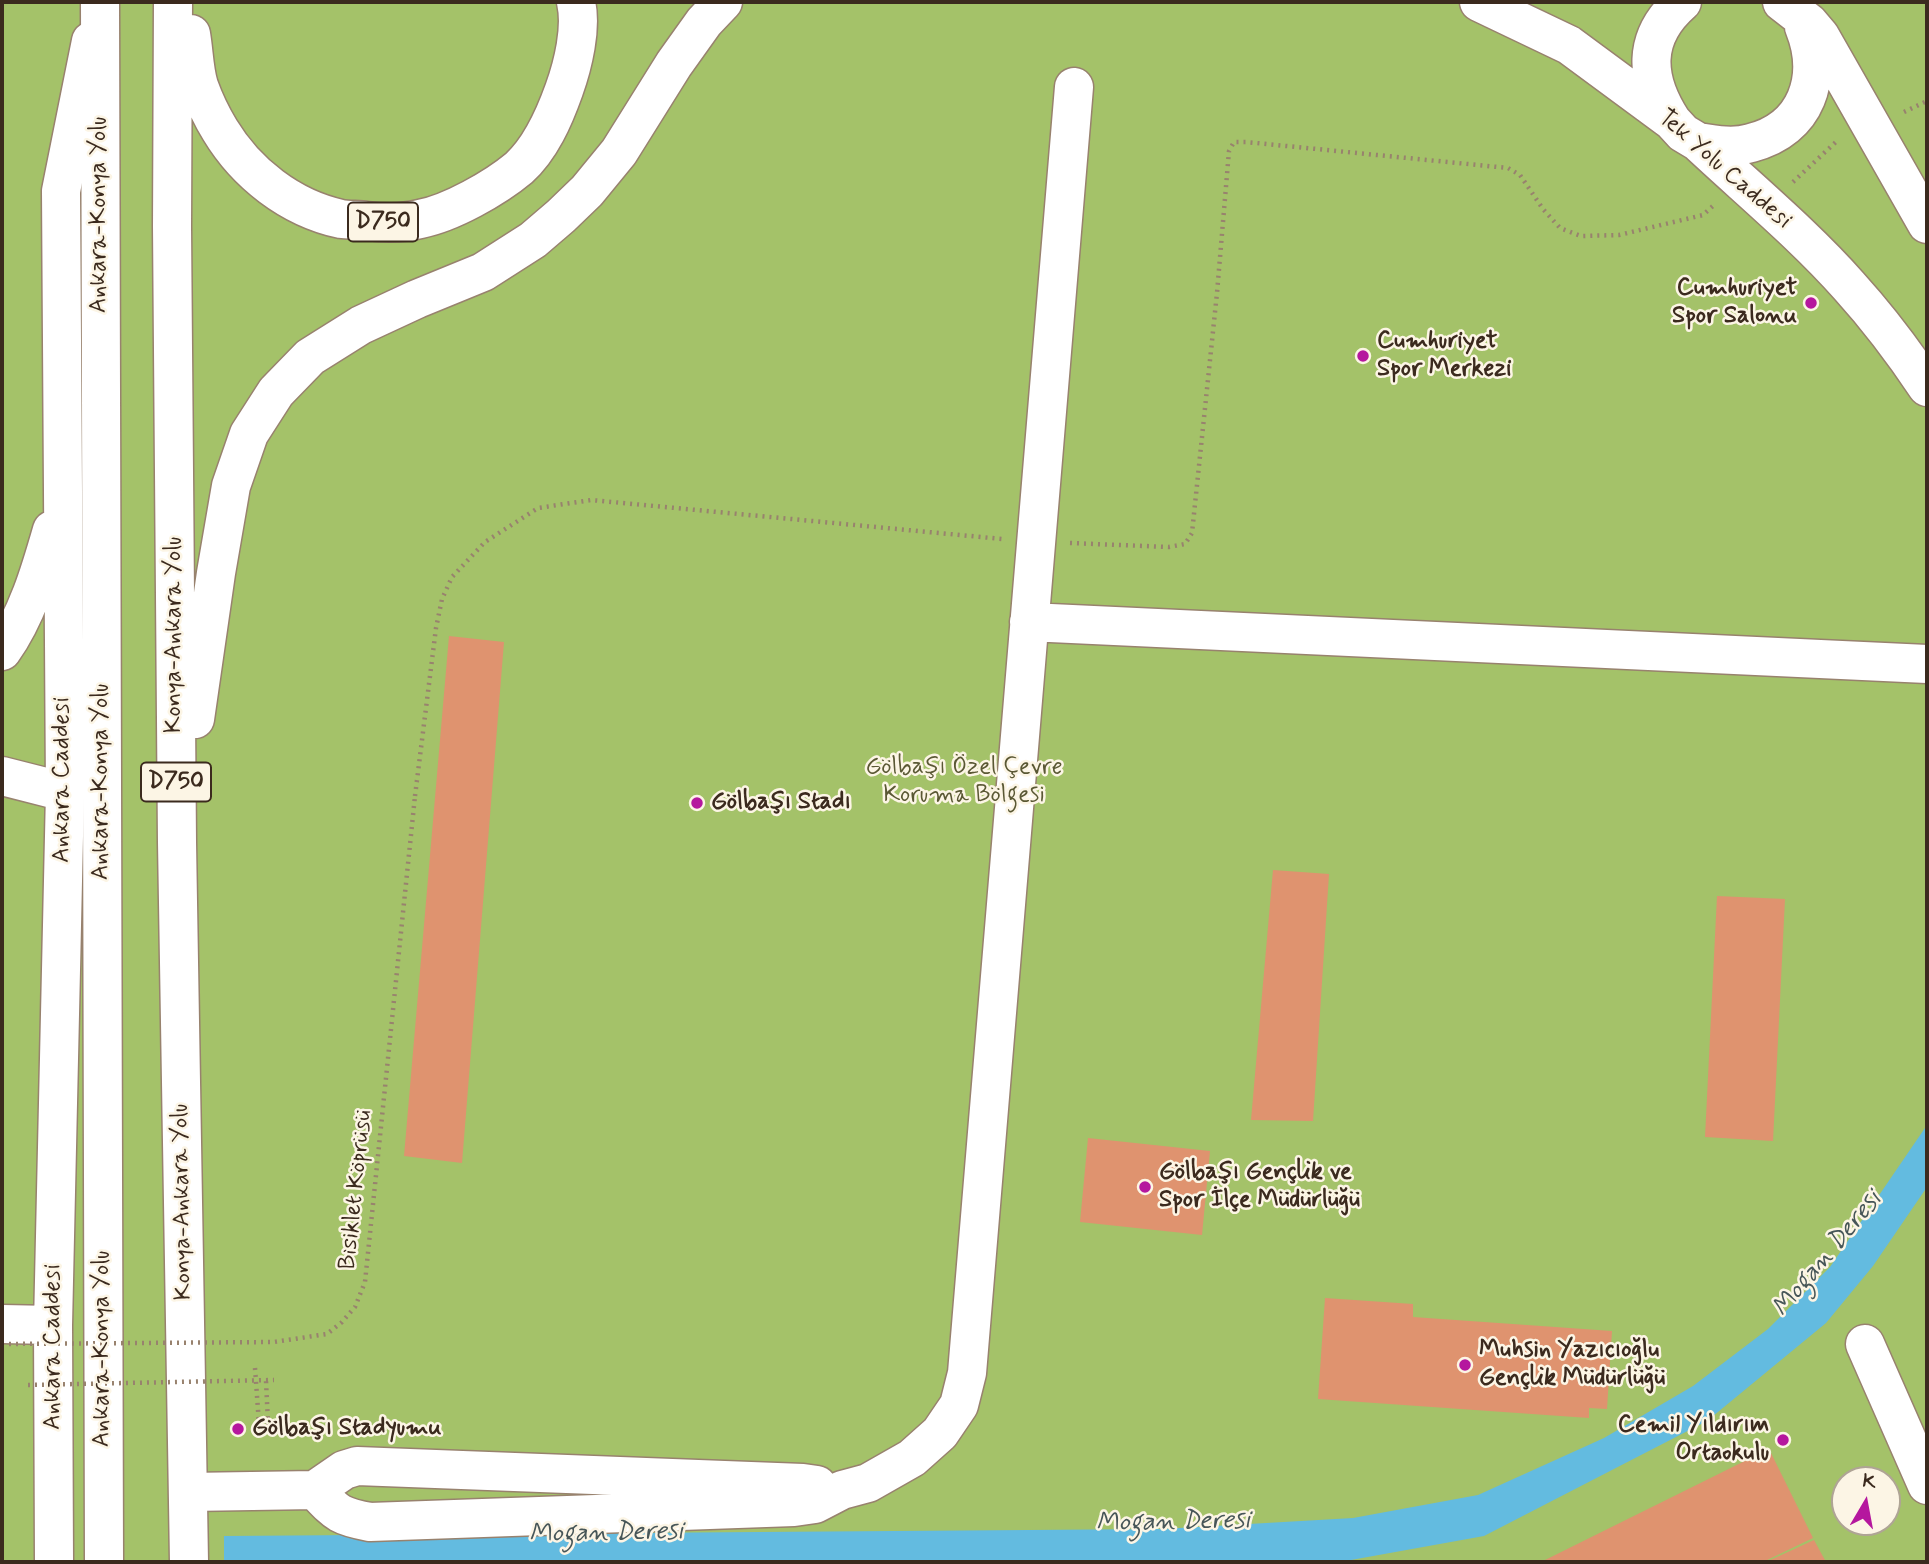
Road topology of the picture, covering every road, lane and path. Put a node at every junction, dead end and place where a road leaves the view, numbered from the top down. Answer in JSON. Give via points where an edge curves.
{"nodes":[{"id":1,"x":99,"y":2,"type":"edge"},
{"id":2,"x":173,"y":2,"type":"edge"},
{"id":3,"x":186,"y":2,"type":"edge"},
{"id":4,"x":576,"y":2,"type":"edge"},
{"id":5,"x":723,"y":2,"type":"edge"},
{"id":6,"x":1479,"y":2,"type":"edge"},
{"id":7,"x":1676,"y":7,"type":"edge"},
{"id":8,"x":1805,"y":23,"type":"edge"},
{"id":9,"x":1074,"y":87,"type":"dead end"},
{"id":10,"x":1927,"y":101,"type":"edge"},
{"id":11,"x":1871,"y":126,"type":"junction"},
{"id":12,"x":1685,"y":132,"type":"junction"},
{"id":13,"x":1751,"y":192,"type":"junction"},
{"id":14,"x":1927,"y":224,"type":"edge"},
{"id":15,"x":1927,"y":387,"type":"edge"},
{"id":16,"x":62,"y":494,"type":"junction"},
{"id":17,"x":1013,"y":541,"type":"dead end"},
{"id":18,"x":1066,"y":543,"type":"dead end"},
{"id":19,"x":1030,"y":622,"type":"junction"},
{"id":20,"x":2,"y":652,"type":"edge"},
{"id":21,"x":1927,"y":664,"type":"edge"},
{"id":22,"x":2,"y":776,"type":"edge"},
{"id":23,"x":65,"y":792,"type":"junction"},
{"id":24,"x":177,"y":842,"type":"junction"},
{"id":25,"x":2,"y":1324,"type":"edge"},
{"id":26,"x":53,"y":1325,"type":"junction"},
{"id":27,"x":2,"y":1344,"type":"edge"},
{"id":28,"x":1865,"y":1344,"type":"dead end"},
{"id":29,"x":255,"y":1368,"type":"dead end"},
{"id":30,"x":274,"y":1380,"type":"dead end"},
{"id":31,"x":266,"y":1381,"type":"junction"},
{"id":32,"x":28,"y":1385,"type":"dead end"},
{"id":33,"x":1927,"y":1485,"type":"edge"},
{"id":34,"x":315,"y":1490,"type":"junction"},
{"id":35,"x":842,"y":1490,"type":"junction"},
{"id":36,"x":189,"y":1492,"type":"junction"},
{"id":37,"x":54,"y":1562,"type":"edge"},
{"id":38,"x":104,"y":1562,"type":"edge"},
{"id":39,"x":189,"y":1562,"type":"edge"}],
"edges":[{"from":1,"to":16,"type":"main road","name":"Ankara Caddesi","via":[[61,191]]},
{"from":1,"to":38,"type":"main road","name":"Ankara-Konya Yolu"},
{"from":2,"to":24,"type":"main road","name":"Konya-Ankara Yolu","number":"D750"},
{"from":3,"to":4,"type":"main road","number":"D750","via":[[199,86],[219,129],[246,164],[271,187],[304,206],[340,218],[382,222],[420,219],[452,208],[520,167],[543,138],[568,79],[575,46]]},
{"from":5,"to":24,"type":"main road","number":"D750","via":[[674,64],[619,152],[561,216],[482,272],[361,326],[310,357],[276,392],[249,434],[232,486]]},
{"from":6,"to":12,"type":"main road","name":"Tek Yolu Caddesi","via":[[1569,45]]},
{"from":7,"to":12,"type":"main road","via":[[1654,44],[1651,71],[1659,98]]},
{"from":8,"to":11,"type":"main road"},
{"from":8,"to":12,"type":"main road","via":[[1809,93],[1786,126],[1737,146]]},
{"from":9,"to":19,"type":"main road"},
{"from":10,"to":11,"type":"path"},
{"from":11,"to":13,"type":"path","via":[[1839,139],[1793,182]]},
{"from":11,"to":14,"type":"main road"},
{"from":12,"to":13,"type":"main road","name":"Tek Yolu Caddesi"},
{"from":13,"to":15,"type":"main road","name":"Tek Yolu Caddesi","via":[[1847,284],[1893,337]]},
{"from":13,"to":18,"type":"path","via":[[1718,201],[1703,215],[1619,235],[1581,236],[1560,228],[1520,174],[1508,168],[1234,142],[1229,151],[1192,533],[1185,544],[1169,547]]},
{"from":16,"to":20,"type":"main road","via":[[31,594]]},
{"from":16,"to":23,"type":"main road","name":"Ankara Caddesi"},
{"from":17,"to":27,"type":"path","name":"Bisiklet Köprüsü","bridge":true,"via":[[591,500],[538,508],[485,542],[452,577],[436,628],[365,1282],[355,1307],[327,1334],[274,1342]]},
{"from":19,"to":21,"type":"main road"},
{"from":19,"to":35,"type":"main road","via":[[967,1373],[959,1405],[940,1433],[912,1458],[868,1483]]},
{"from":22,"to":23,"type":"main road"},
{"from":23,"to":26,"type":"main road","name":"Ankara Caddesi"},
{"from":24,"to":36,"type":"main road","name":"Konya-Ankara Yolu","number":"D750"},
{"from":25,"to":26,"type":"main road"},
{"from":26,"to":37,"type":"main road","name":"Ankara Caddesi"},
{"from":28,"to":33,"type":"main road"},
{"from":29,"to":31,"type":"path","via":[[259,1423],[268,1423]]},
{"from":30,"to":31,"type":"path","bridge":true},
{"from":31,"to":32,"type":"path","bridge":true},
{"from":34,"to":35,"type":"main road","via":[[357,1466],[803,1483]]},
{"from":34,"to":35,"type":"main road","via":[[336,1512],[370,1522],[794,1507],[815,1504]]},
{"from":34,"to":36,"type":"main road"},
{"from":36,"to":39,"type":"main road","name":"Konya-Ankara Yolu","number":"D750"}]}
